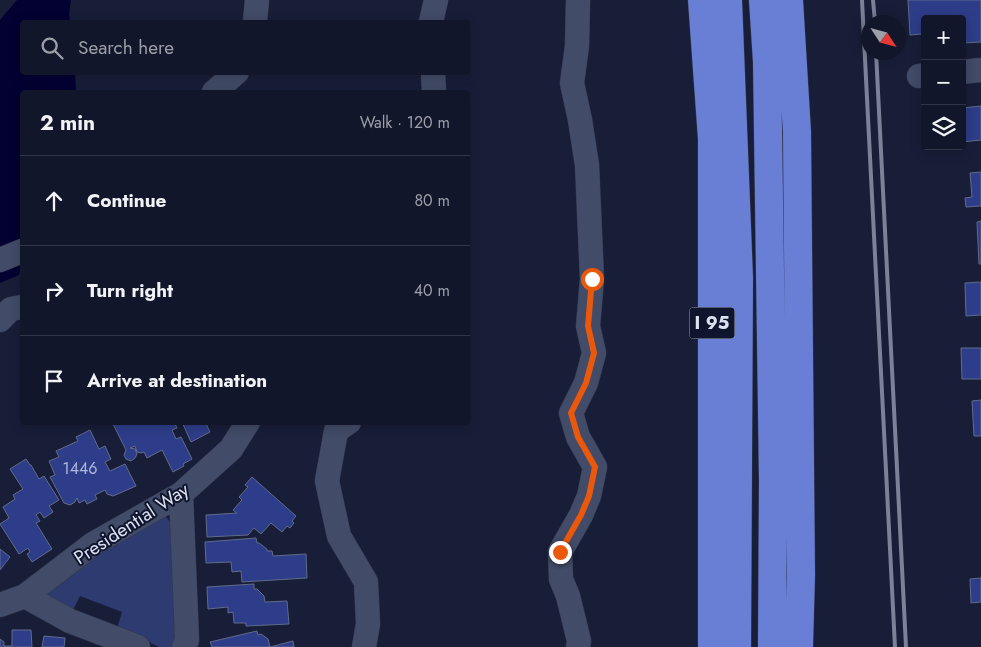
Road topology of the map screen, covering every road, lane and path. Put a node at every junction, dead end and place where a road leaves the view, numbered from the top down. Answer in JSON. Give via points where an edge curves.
{"nodes":[{"id":1,"x":257,"y":0,"type":"edge"},
{"id":2,"x":436,"y":0,"type":"edge"},
{"id":3,"x":578,"y":0,"type":"edge"},
{"id":4,"x":702,"y":0,"type":"edge"},
{"id":5,"x":728,"y":0,"type":"edge"},
{"id":6,"x":763,"y":0,"type":"edge"},
{"id":7,"x":789,"y":0,"type":"edge"},
{"id":8,"x":255,"y":20,"type":"edge"},
{"id":9,"x":431,"y":20,"type":"edge"},
{"id":10,"x":981,"y":70,"type":"edge"},
{"id":11,"x":966,"y":72,"type":"edge"},
{"id":12,"x":234,"y":75,"type":"edge"},
{"id":13,"x":433,"y":75,"type":"edge"},
{"id":14,"x":216,"y":90,"type":"edge"},
{"id":15,"x":434,"y":90,"type":"edge"},
{"id":16,"x":20,"y":252,"type":"edge"},
{"id":17,"x":0,"y":260,"type":"edge"},
{"id":18,"x":20,"y":307,"type":"edge"},
{"id":19,"x":0,"y":320,"type":"edge"},
{"id":20,"x":246,"y":425,"type":"edge"},
{"id":21,"x":345,"y":425,"type":"edge"},
{"id":22,"x":181,"y":494,"type":"junction"},
{"id":23,"x":26,"y":596,"type":"junction"},
{"id":24,"x":0,"y":604,"type":"edge"},
{"id":25,"x":138,"y":647,"type":"edge"},
{"id":26,"x":184,"y":647,"type":"edge"},
{"id":27,"x":364,"y":647,"type":"edge"},
{"id":28,"x":578,"y":647,"type":"edge"},
{"id":29,"x":712,"y":647,"type":"edge"},
{"id":30,"x":736,"y":647,"type":"edge"},
{"id":31,"x":772,"y":647,"type":"edge"},
{"id":32,"x":799,"y":647,"type":"edge"}],
"edges":[{"from":1,"to":8,"type":"street"},
{"from":2,"to":9,"type":"street"},
{"from":3,"to":28,"type":"street","via":[[572,83],[587,165],[592,279],[588,326],[594,353],[586,383],[571,413],[578,437],[595,467],[589,496],[560,552],[562,578]]},
{"from":4,"to":29,"type":"highway","number":"I 95","via":[[712,139]]},
{"from":5,"to":30,"type":"highway","via":[[739,278]]},
{"from":6,"to":31,"type":"highway","via":[[767,72]]},
{"from":7,"to":32,"type":"highway","via":[[797,132]]},
{"from":10,"to":11,"type":"street"},
{"from":12,"to":14,"type":"street"},
{"from":13,"to":15,"type":"street"},
{"from":16,"to":17,"type":"street"},
{"from":18,"to":19,"type":"street","via":[[11,309]]},
{"from":20,"to":22,"type":"street","name":"Presidential Way","via":[[231,449]]},
{"from":21,"to":27,"type":"street","via":[[336,431],[327,481],[339,536],[366,582],[368,624]]},
{"from":22,"to":23,"type":"street","name":"Presidential Way","via":[[93,544]]},
{"from":22,"to":26,"type":"street","via":[[187,640]]},
{"from":23,"to":24,"type":"street","name":"Presidential Way"},
{"from":23,"to":25,"type":"street","via":[[70,621]]}]}
